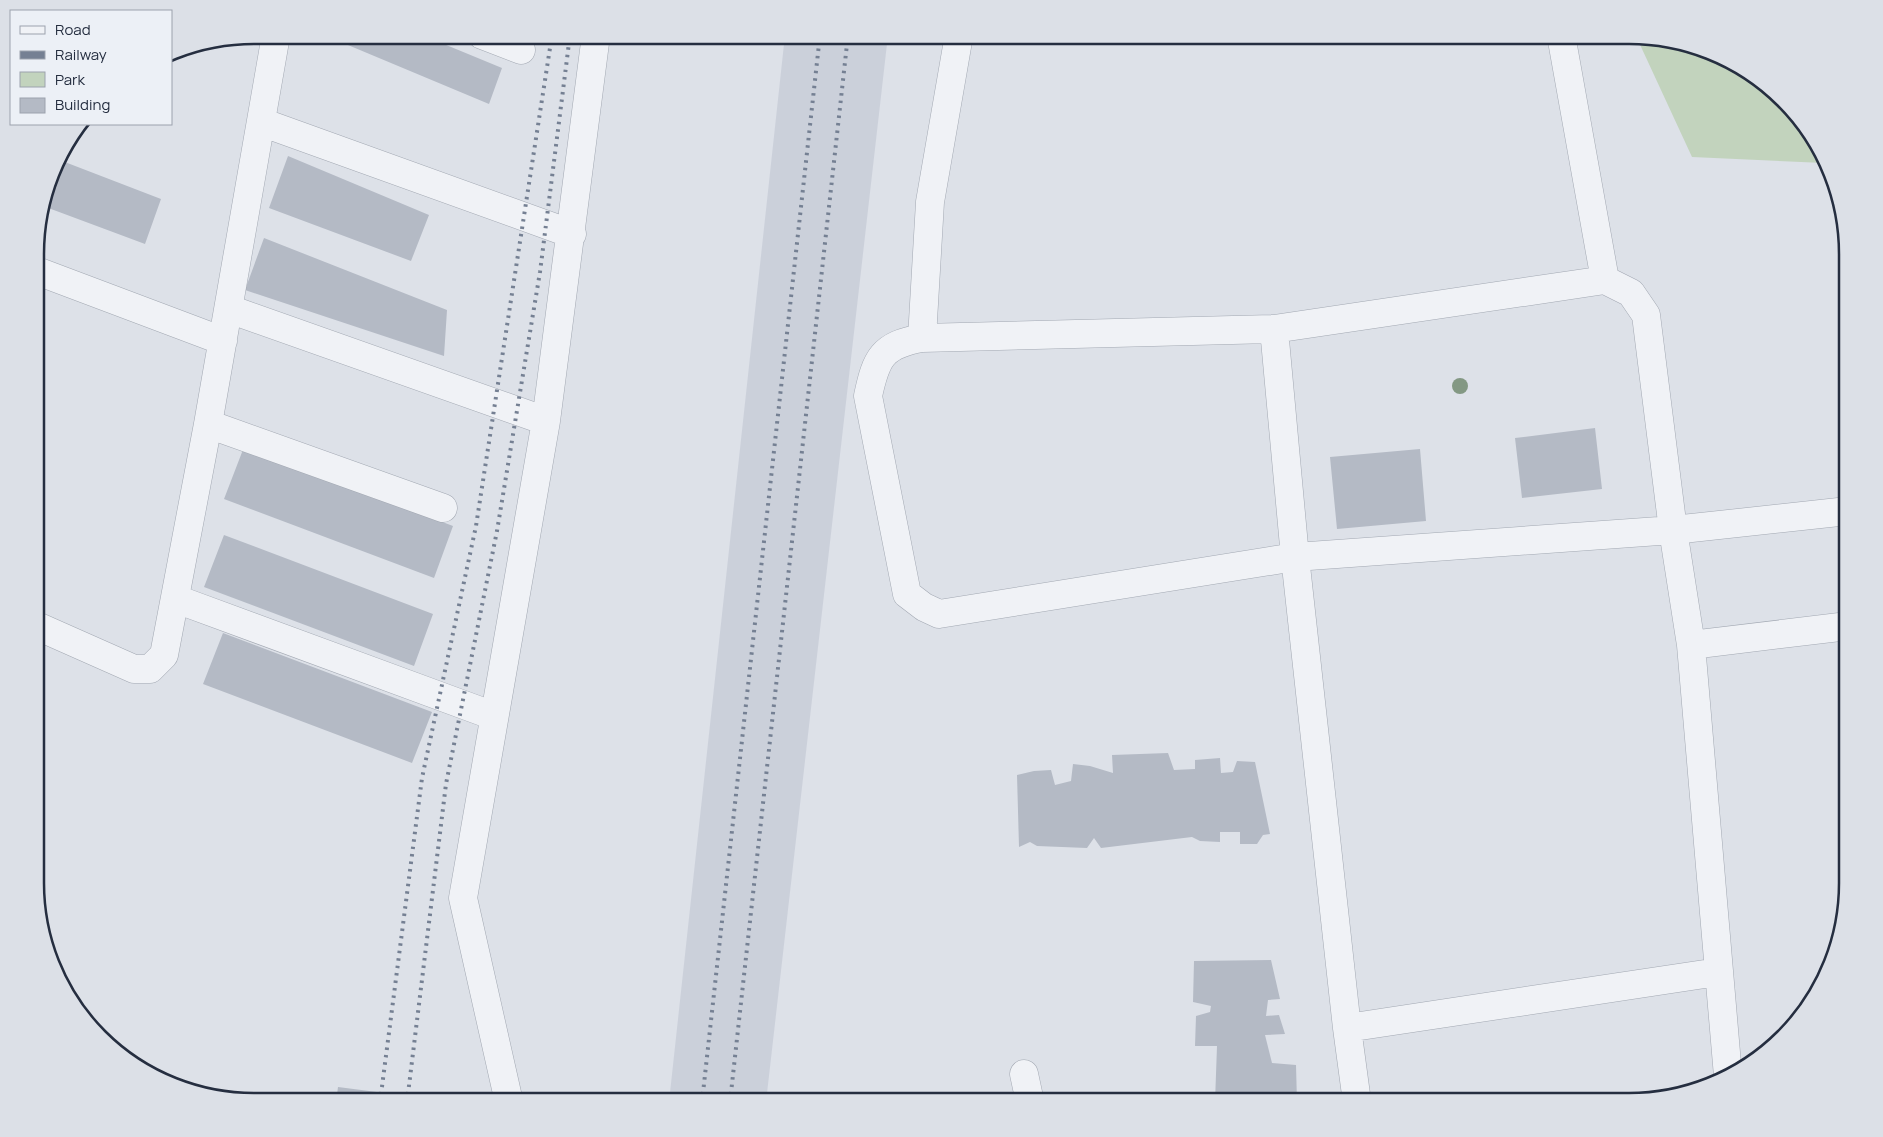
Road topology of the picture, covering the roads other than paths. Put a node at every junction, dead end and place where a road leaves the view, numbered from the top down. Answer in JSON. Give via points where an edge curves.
{"nodes":[{"id":1,"x":274,"y":44,"type":"edge"},
{"id":2,"x":505,"y":44,"type":"edge"},
{"id":3,"x":595,"y":44,"type":"edge"},
{"id":4,"x":956,"y":44,"type":"edge"},
{"id":5,"x":1563,"y":44,"type":"edge"},
{"id":6,"x":520,"y":50,"type":"dead end"},
{"id":7,"x":261,"y":122,"type":"junction"},
{"id":8,"x":572,"y":234,"type":"junction"},
{"id":9,"x":44,"y":274,"type":"edge"},
{"id":10,"x":1605,"y":280,"type":"junction"},
{"id":11,"x":228,"y":309,"type":"junction"},
{"id":12,"x":1274,"y":329,"type":"junction"},
{"id":13,"x":922,"y":338,"type":"junction"},
{"id":14,"x":223,"y":340,"type":"junction"},
{"id":15,"x":546,"y":422,"type":"junction"},
{"id":16,"x":208,"y":424,"type":"junction"},
{"id":17,"x":442,"y":508,"type":"dead end"},
{"id":18,"x":1839,"y":512,"type":"edge"},
{"id":19,"x":1673,"y":530,"type":"junction"},
{"id":20,"x":1296,"y":556,"type":"junction"},
{"id":21,"x":176,"y":599,"type":"junction"},
{"id":22,"x":1839,"y":627,"type":"edge"},
{"id":23,"x":44,"y":629,"type":"edge"},
{"id":24,"x":1691,"y":645,"type":"junction"},
{"id":25,"x":494,"y":716,"type":"junction"},
{"id":26,"x":1718,"y":972,"type":"junction"},
{"id":27,"x":1347,"y":1028,"type":"junction"},
{"id":28,"x":1727,"y":1069,"type":"edge"},
{"id":29,"x":1024,"y":1074,"type":"dead end"},
{"id":30,"x":507,"y":1093,"type":"edge"},
{"id":31,"x":1028,"y":1093,"type":"edge"},
{"id":32,"x":1356,"y":1093,"type":"edge"}],
"edges":[{"from":1,"to":7,"type":"street"},
{"from":2,"to":6,"type":"street"},
{"from":3,"to":8,"type":"street"},
{"from":4,"to":13,"type":"street","via":[[930,202]]},
{"from":5,"to":10,"type":"street"},
{"from":7,"to":8,"type":"street"},
{"from":7,"to":11,"type":"street"},
{"from":8,"to":15,"type":"street"},
{"from":9,"to":14,"type":"street"},
{"from":10,"to":12,"type":"street"},
{"from":10,"to":19,"type":"street","via":[[1631,293],[1646,316]]},
{"from":11,"to":14,"type":"street"},
{"from":11,"to":15,"type":"street"},
{"from":12,"to":13,"type":"street"},
{"from":12,"to":20,"type":"street"},
{"from":13,"to":20,"type":"street","via":[[901,341],[884,352],[874,368],[868,396],[907,594],[924,607],[939,614]]},
{"from":14,"to":16,"type":"street"},
{"from":15,"to":25,"type":"street"},
{"from":16,"to":17,"type":"street"},
{"from":16,"to":21,"type":"street"},
{"from":18,"to":19,"type":"street"},
{"from":19,"to":20,"type":"street"},
{"from":19,"to":24,"type":"street"},
{"from":20,"to":27,"type":"street"},
{"from":21,"to":23,"type":"street","via":[[164,655],[150,669],[134,670]]},
{"from":21,"to":25,"type":"street"},
{"from":22,"to":24,"type":"street"},
{"from":24,"to":26,"type":"street"},
{"from":25,"to":30,"type":"street","via":[[463,898]]},
{"from":26,"to":27,"type":"street"},
{"from":26,"to":28,"type":"street"},
{"from":27,"to":32,"type":"street"},
{"from":29,"to":31,"type":"street"}]}
